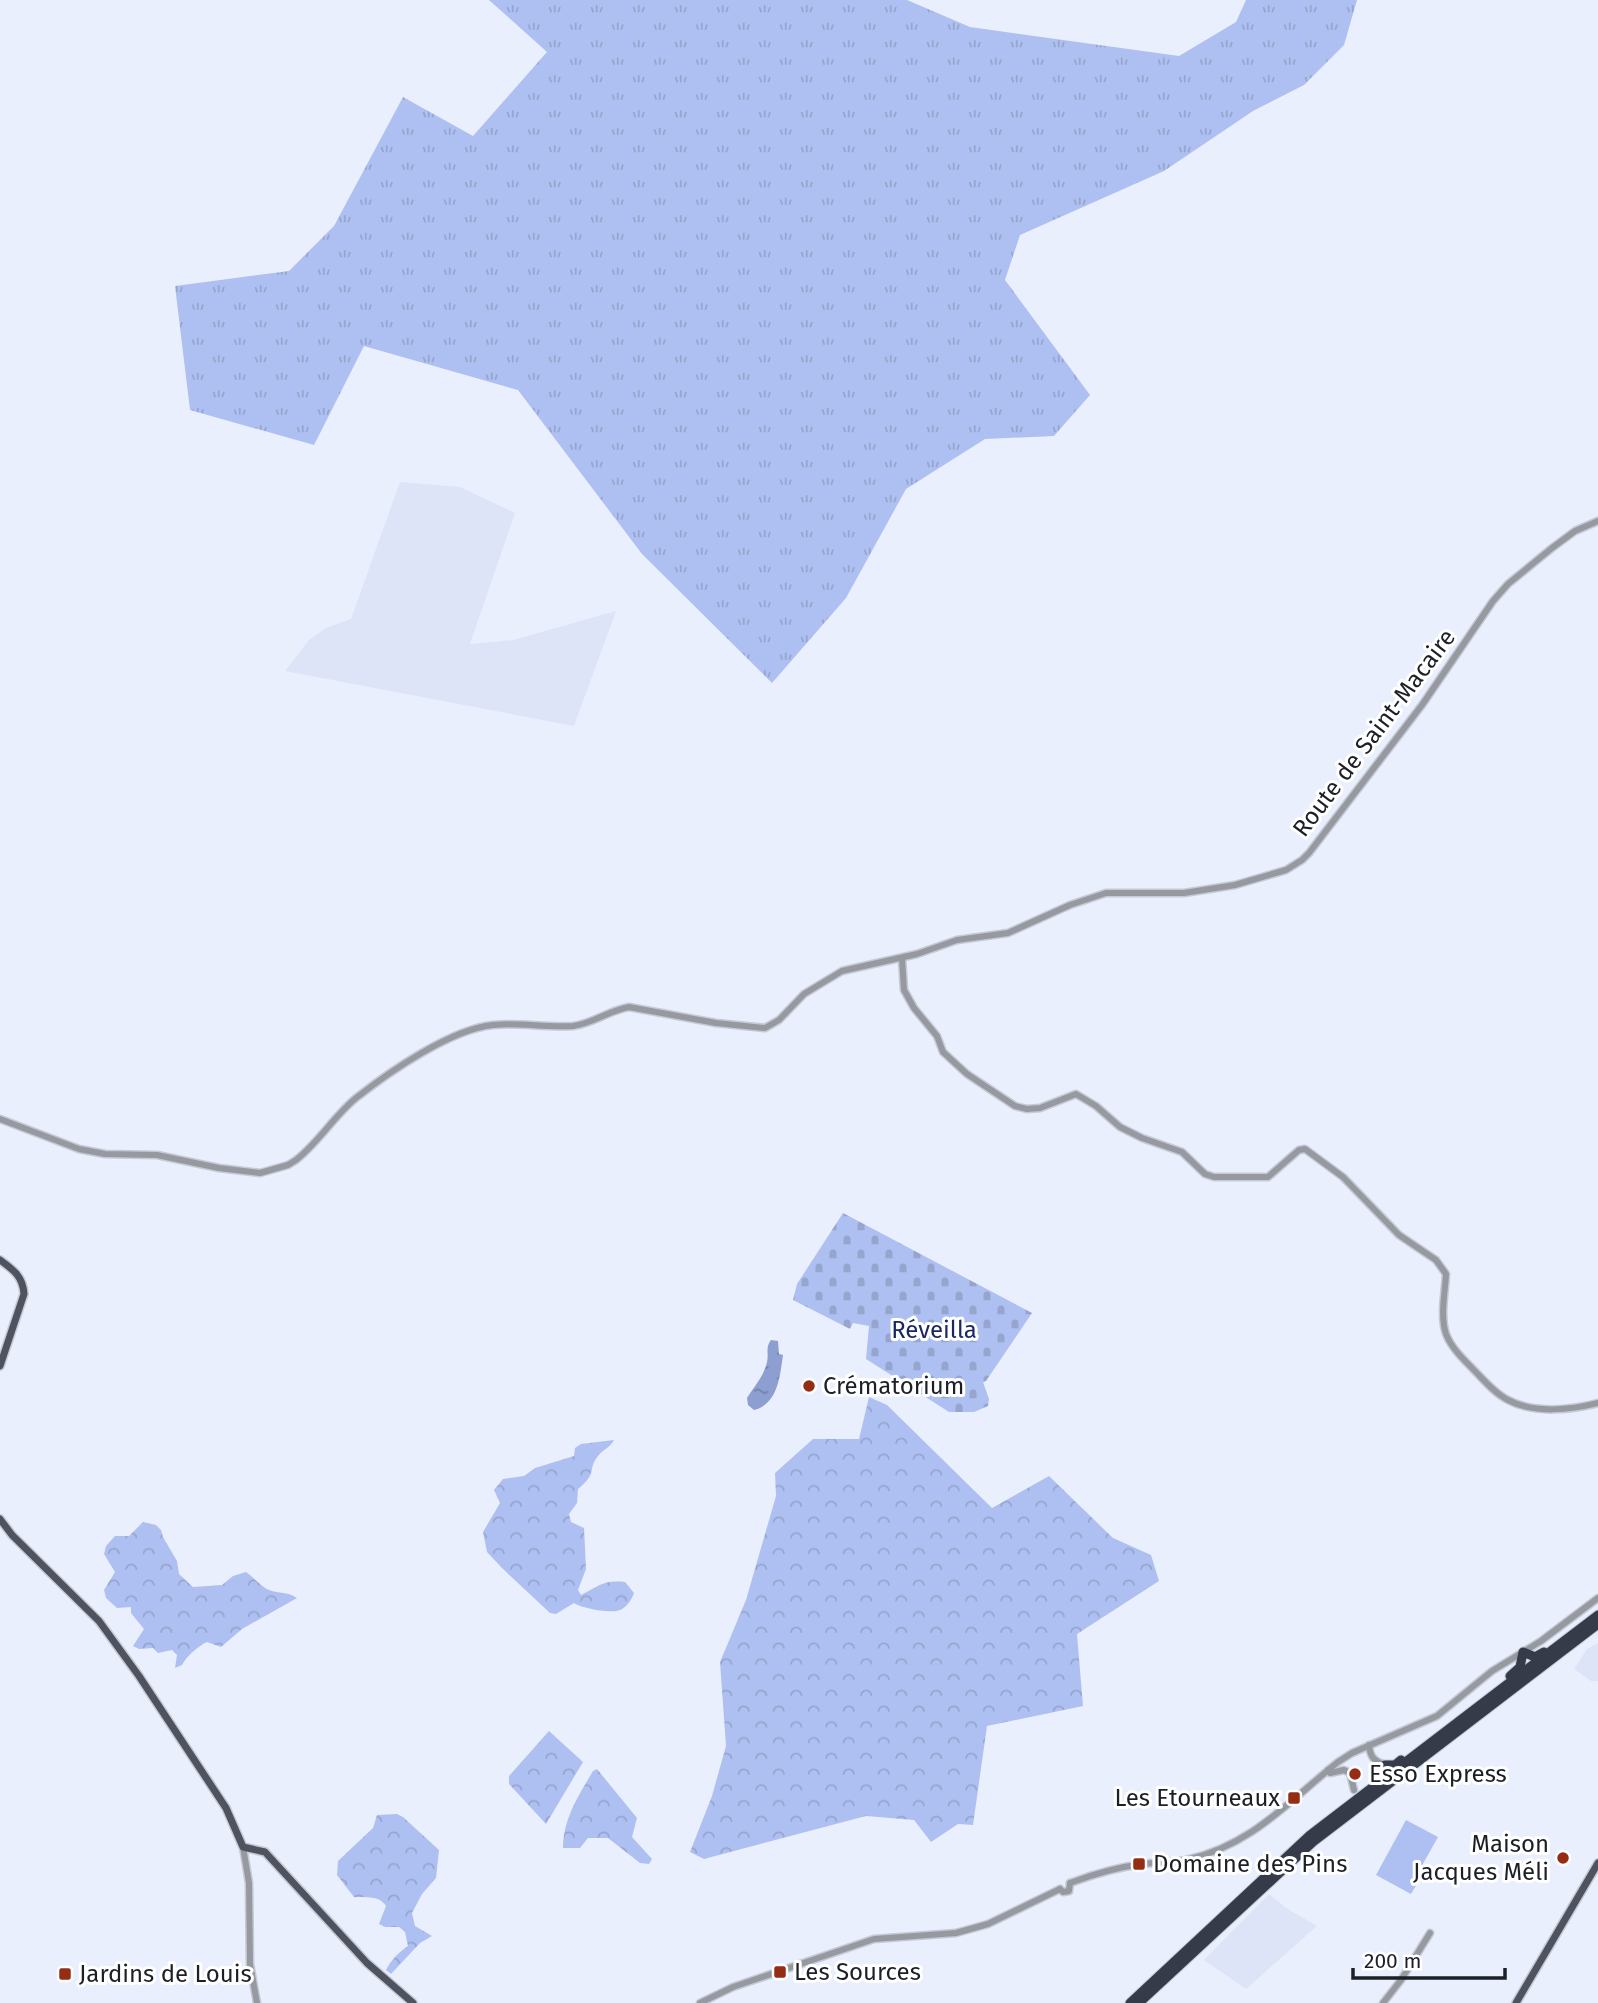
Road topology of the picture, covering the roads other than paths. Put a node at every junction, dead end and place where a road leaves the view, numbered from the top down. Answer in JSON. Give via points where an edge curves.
{"nodes":[{"id":1,"x":1598,"y":520,"type":"edge"},
{"id":2,"x":902,"y":958,"type":"junction"},
{"id":3,"x":0,"y":1119,"type":"edge"},
{"id":4,"x":0,"y":1260,"type":"edge"},
{"id":5,"x":0,"y":1366,"type":"edge"},
{"id":6,"x":1598,"y":1403,"type":"edge"},
{"id":7,"x":0,"y":1519,"type":"edge"},
{"id":8,"x":1598,"y":1598,"type":"edge"},
{"id":9,"x":1598,"y":1615,"type":"edge"},
{"id":10,"x":1598,"y":1623,"type":"edge"},
{"id":11,"x":1523,"y":1652,"type":"junction"},
{"id":12,"x":1448,"y":1730,"type":"junction"},
{"id":13,"x":1439,"y":1737,"type":"junction"},
{"id":14,"x":1369,"y":1745,"type":"junction"},
{"id":15,"x":1385,"y":1765,"type":"joint"},
{"id":16,"x":1328,"y":1770,"type":"junction"},
{"id":17,"x":1354,"y":1790,"type":"joint"},
{"id":18,"x":1310,"y":1835,"type":"junction"},
{"id":19,"x":243,"y":1847,"type":"junction"},
{"id":20,"x":1598,"y":1854,"type":"edge"},
{"id":21,"x":1598,"y":1863,"type":"edge"},
{"id":22,"x":1559,"y":1929,"type":"junction"},
{"id":23,"x":1430,"y":1933,"type":"dead end"},
{"id":24,"x":257,"y":2003,"type":"edge"},
{"id":25,"x":413,"y":2003,"type":"edge"},
{"id":26,"x":700,"y":2003,"type":"edge"},
{"id":27,"x":1130,"y":2003,"type":"edge"},
{"id":28,"x":1139,"y":2003,"type":"edge"},
{"id":29,"x":1383,"y":2003,"type":"edge"},
{"id":30,"x":1516,"y":2003,"type":"edge"}],
"edges":[{"from":1,"to":2,"type":"street","name":"Route de Saint-Macaire","via":[[1552,548],[1493,601],[1422,705],[1302,860],[1275,874],[1235,885],[1197,891],[1106,893],[1009,933],[957,940]]},
{"from":2,"to":3,"type":"street","name":"Route de Saint-Macaire","via":[[842,971],[818,984],[765,1028],[629,1007],[577,1026],[478,1027],[436,1045],[389,1074],[346,1107],[304,1153],[288,1165],[260,1173],[157,1155],[79,1149]]},
{"from":2,"to":6,"type":"street","via":[[904,990],[937,1035],[943,1052],[1015,1106],[1040,1108],[1076,1094],[1120,1126],[1182,1152],[1198,1169],[1214,1177],[1268,1177],[1306,1149],[1343,1177],[1399,1235],[1443,1268],[1444,1322],[1452,1345],[1498,1394],[1549,1409]]},
{"from":4,"to":5,"type":"main road","via":[[19,1275],[24,1294]]},
{"from":7,"to":19,"type":"main road","via":[[99,1620],[226,1808]]},
{"from":8,"to":11,"type":"street"},
{"from":9,"to":11,"type":"highway","via":[[1535,1657]]},
{"from":9,"to":12,"type":"highway"},
{"from":10,"to":28,"type":"highway","via":[[1313,1842]]},
{"from":11,"to":12,"type":"highway","via":[[1516,1671]]},
{"from":11,"to":14,"type":"street","via":[[1437,1716]]},
{"from":12,"to":13,"type":"highway"},
{"from":13,"to":15,"type":"highway","via":[[1395,1765]]},
{"from":13,"to":18,"type":"highway"},
{"from":14,"to":15,"type":"street","via":[[1370,1755]]},
{"from":14,"to":16,"type":"street"},
{"from":16,"to":17,"type":"street","via":[[1350,1773]]},
{"from":16,"to":26,"type":"street","via":[[1254,1833],[1228,1847],[1185,1861],[1139,1864],[1096,1874],[1070,1883],[1069,1891],[1060,1889],[988,1924],[956,1933],[874,1939],[733,1987]]},
{"from":17,"to":18,"type":"highway","via":[[1352,1798]]},
{"from":18,"to":27,"type":"highway"},
{"from":19,"to":24,"type":"street"},
{"from":19,"to":25,"type":"main road","via":[[265,1852],[367,1963]]},
{"from":20,"to":22,"type":"main road"},
{"from":21,"to":22,"type":"main road"},
{"from":22,"to":30,"type":"main road"},
{"from":23,"to":29,"type":"street"}]}
